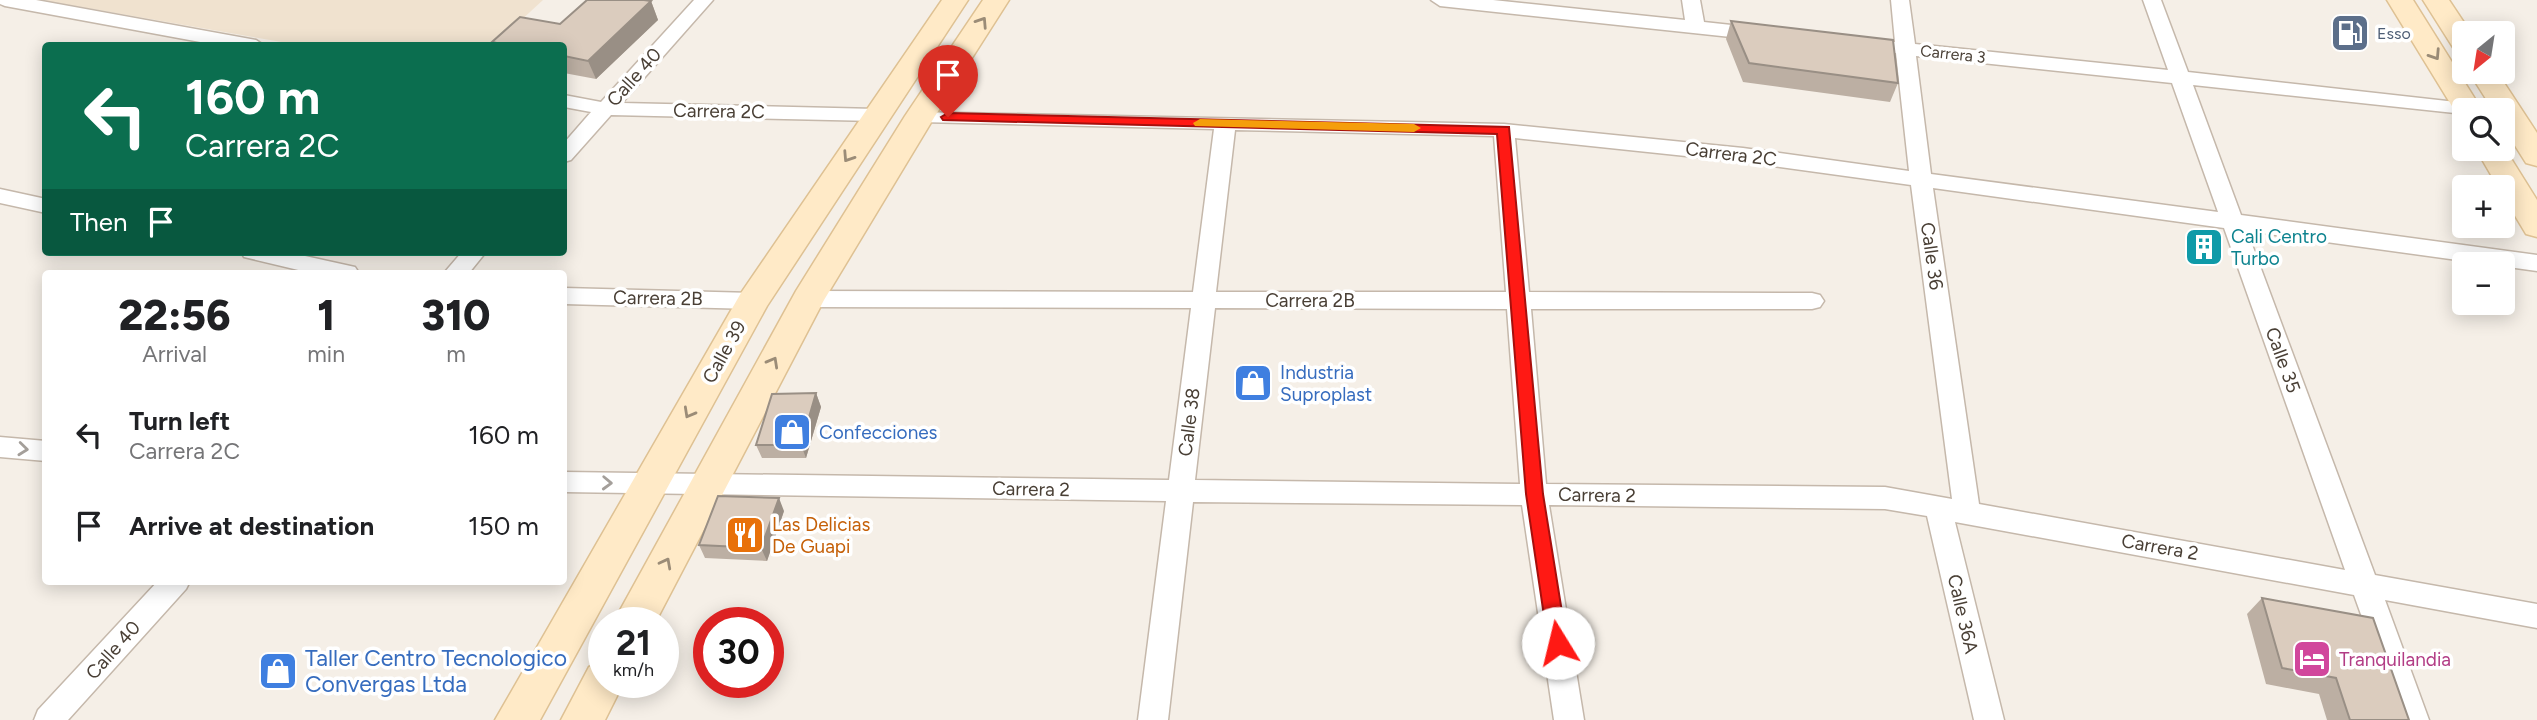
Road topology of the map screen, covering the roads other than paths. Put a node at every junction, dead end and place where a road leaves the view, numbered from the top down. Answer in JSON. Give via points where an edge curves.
{"nodes":[{"id":1,"x":5,"y":0,"type":"edge"},
{"id":2,"x":704,"y":0,"type":"edge"},
{"id":3,"x":955,"y":0,"type":"edge"},
{"id":4,"x":996,"y":0,"type":"edge"},
{"id":5,"x":1440,"y":0,"type":"edge"},
{"id":6,"x":1691,"y":0,"type":"edge"},
{"id":7,"x":1900,"y":0,"type":"edge"},
{"id":8,"x":2152,"y":0,"type":"edge"},
{"id":9,"x":2400,"y":0,"type":"edge"},
{"id":10,"x":2436,"y":0,"type":"edge"},
{"id":11,"x":2452,"y":25,"type":"edge"},
{"id":12,"x":1695,"y":27,"type":"junction"},
{"id":13,"x":1774,"y":35,"type":"edge"},
{"id":14,"x":234,"y":42,"type":"edge"},
{"id":15,"x":1840,"y":42,"type":"edge"},
{"id":16,"x":1906,"y":49,"type":"junction"},
{"id":17,"x":2181,"y":78,"type":"junction"},
{"id":18,"x":2491,"y":84,"type":"edge"},
{"id":19,"x":2460,"y":98,"type":"edge"},
{"id":20,"x":567,"y":102,"type":"edge"},
{"id":21,"x":2452,"y":107,"type":"edge"},
{"id":22,"x":605,"y":108,"type":"junction"},
{"id":23,"x":876,"y":115,"type":"junction"},
{"id":24,"x":920,"y":116,"type":"junction"},
{"id":25,"x":1225,"y":124,"type":"junction"},
{"id":26,"x":1504,"y":130,"type":"junction"},
{"id":27,"x":567,"y":152,"type":"edge"},
{"id":28,"x":2537,"y":156,"type":"edge"},
{"id":29,"x":2498,"y":161,"type":"edge"},
{"id":30,"x":1921,"y":180,"type":"junction"},
{"id":31,"x":0,"y":196,"type":"edge"},
{"id":32,"x":42,"y":205,"type":"edge"},
{"id":33,"x":2233,"y":222,"type":"junction"},
{"id":34,"x":2537,"y":226,"type":"edge"},
{"id":35,"x":270,"y":256,"type":"edge"},
{"id":36,"x":471,"y":256,"type":"edge"},
{"id":37,"x":2537,"y":263,"type":"edge"},
{"id":38,"x":333,"y":270,"type":"edge"},
{"id":39,"x":459,"y":270,"type":"edge"},
{"id":40,"x":567,"y":296,"type":"edge"},
{"id":41,"x":808,"y":299,"type":"junction"},
{"id":42,"x":1204,"y":300,"type":"junction"},
{"id":43,"x":1520,"y":300,"type":"junction"},
{"id":44,"x":753,"y":301,"type":"junction"},
{"id":45,"x":1812,"y":301,"type":"dead end"},
{"id":46,"x":0,"y":447,"type":"edge"},
{"id":47,"x":42,"y":451,"type":"edge"},
{"id":48,"x":567,"y":482,"type":"edge"},
{"id":49,"x":650,"y":485,"type":"junction"},
{"id":50,"x":706,"y":486,"type":"junction"},
{"id":51,"x":1181,"y":491,"type":"junction"},
{"id":52,"x":1534,"y":494,"type":"junction"},
{"id":53,"x":1938,"y":507,"type":"junction"},
{"id":54,"x":1967,"y":512,"type":"junction"},
{"id":55,"x":2365,"y":584,"type":"junction"},
{"id":56,"x":172,"y":585,"type":"edge"},
{"id":57,"x":642,"y":607,"type":"edge"},
{"id":58,"x":2537,"y":615,"type":"edge"},
{"id":59,"x":595,"y":698,"type":"edge"},
{"id":60,"x":50,"y":720,"type":"edge"},
{"id":61,"x":517,"y":720,"type":"edge"},
{"id":62,"x":583,"y":720,"type":"edge"},
{"id":63,"x":1153,"y":720,"type":"edge"},
{"id":64,"x":1570,"y":720,"type":"edge"},
{"id":65,"x":1989,"y":720,"type":"edge"},
{"id":66,"x":2414,"y":720,"type":"edge"}],
"edges":[{"from":1,"to":14,"type":"street"},
{"from":2,"to":22,"type":"street","name":"Calle 40"},
{"from":3,"to":23,"type":"street","name":"Calle 39"},
{"from":24,"to":4,"type":"street","one_way":true},
{"from":5,"to":12,"type":"street"},
{"from":6,"to":12,"type":"street"},
{"from":7,"to":16,"type":"street","name":"Calle 36"},
{"from":8,"to":17,"type":"street","name":"Calle 35"},
{"from":9,"to":19,"type":"street","one_way":true},
{"from":10,"to":11,"type":"street"},
{"from":12,"to":13,"type":"street"},
{"from":15,"to":16,"type":"street","name":"Carrera 3"},
{"from":16,"to":17,"type":"street","name":"Carrera 3"},
{"from":16,"to":30,"type":"street","name":"Calle 36"},
{"from":17,"to":21,"type":"street","name":"Carrera 3"},
{"from":17,"to":33,"type":"street","name":"Calle 35"},
{"from":18,"to":28,"type":"street"},
{"from":20,"to":22,"type":"street","name":"Carrera 2C"},
{"from":22,"to":23,"type":"street","name":"Carrera 2C"},
{"from":22,"to":27,"type":"street","name":"Calle 40"},
{"from":23,"to":44,"type":"street","name":"Calle 39","one_way":true},
{"from":24,"to":25,"type":"street","name":"Carrera 2C"},
{"from":24,"to":41,"type":"street"},
{"from":25,"to":26,"type":"street","name":"Carrera 2C"},
{"from":25,"to":42,"type":"street","name":"Calle 38"},
{"from":26,"to":30,"type":"street","name":"Carrera 2C","via":[[1743,155]]},
{"from":26,"to":43,"type":"street"},
{"from":29,"to":34,"type":"street"},
{"from":30,"to":33,"type":"street","name":"Carrera 2C"},
{"from":30,"to":54,"type":"street","name":"Calle 36"},
{"from":31,"to":32,"type":"street"},
{"from":33,"to":37,"type":"street","name":"Carrera 2C"},
{"from":33,"to":55,"type":"street","name":"Calle 35"},
{"from":35,"to":38,"type":"street"},
{"from":36,"to":39,"type":"street"},
{"from":40,"to":44,"type":"street","name":"Carrera 2B"},
{"from":41,"to":42,"type":"street","name":"Carrera 2B"},
{"from":50,"to":41,"type":"street","one_way":true},
{"from":42,"to":43,"type":"street","name":"Carrera 2B"},
{"from":42,"to":51,"type":"street","name":"Calle 38"},
{"from":43,"to":45,"type":"street","name":"Carrera 2B"},
{"from":43,"to":52,"type":"street"},
{"from":44,"to":49,"type":"street","name":"Calle 39","one_way":true},
{"from":46,"to":47,"type":"street","one_way":true},
{"from":48,"to":49,"type":"street","name":"Carrera 2","one_way":true},
{"from":49,"to":50,"type":"street","name":"Carrera 2"},
{"from":49,"to":61,"type":"street","name":"Calle 39"},
{"from":50,"to":51,"type":"street","name":"Carrera 2"},
{"from":57,"to":50,"type":"street","one_way":true},
{"from":51,"to":52,"type":"street","name":"Carrera 2"},
{"from":51,"to":63,"type":"street","name":"Calle 38"},
{"from":52,"to":53,"type":"street","name":"Carrera 2","via":[[1885,498]]},
{"from":52,"to":64,"type":"street"},
{"from":53,"to":54,"type":"street","name":"Carrera 2"},
{"from":53,"to":65,"type":"street","name":"Calle 36A"},
{"from":54,"to":55,"type":"street","name":"Carrera 2"},
{"from":55,"to":58,"type":"street","name":"Carrera 2"},
{"from":55,"to":66,"type":"street","name":"Calle 35"},
{"from":56,"to":60,"type":"street","name":"Calle 40"},
{"from":59,"to":62,"type":"street"}]}
